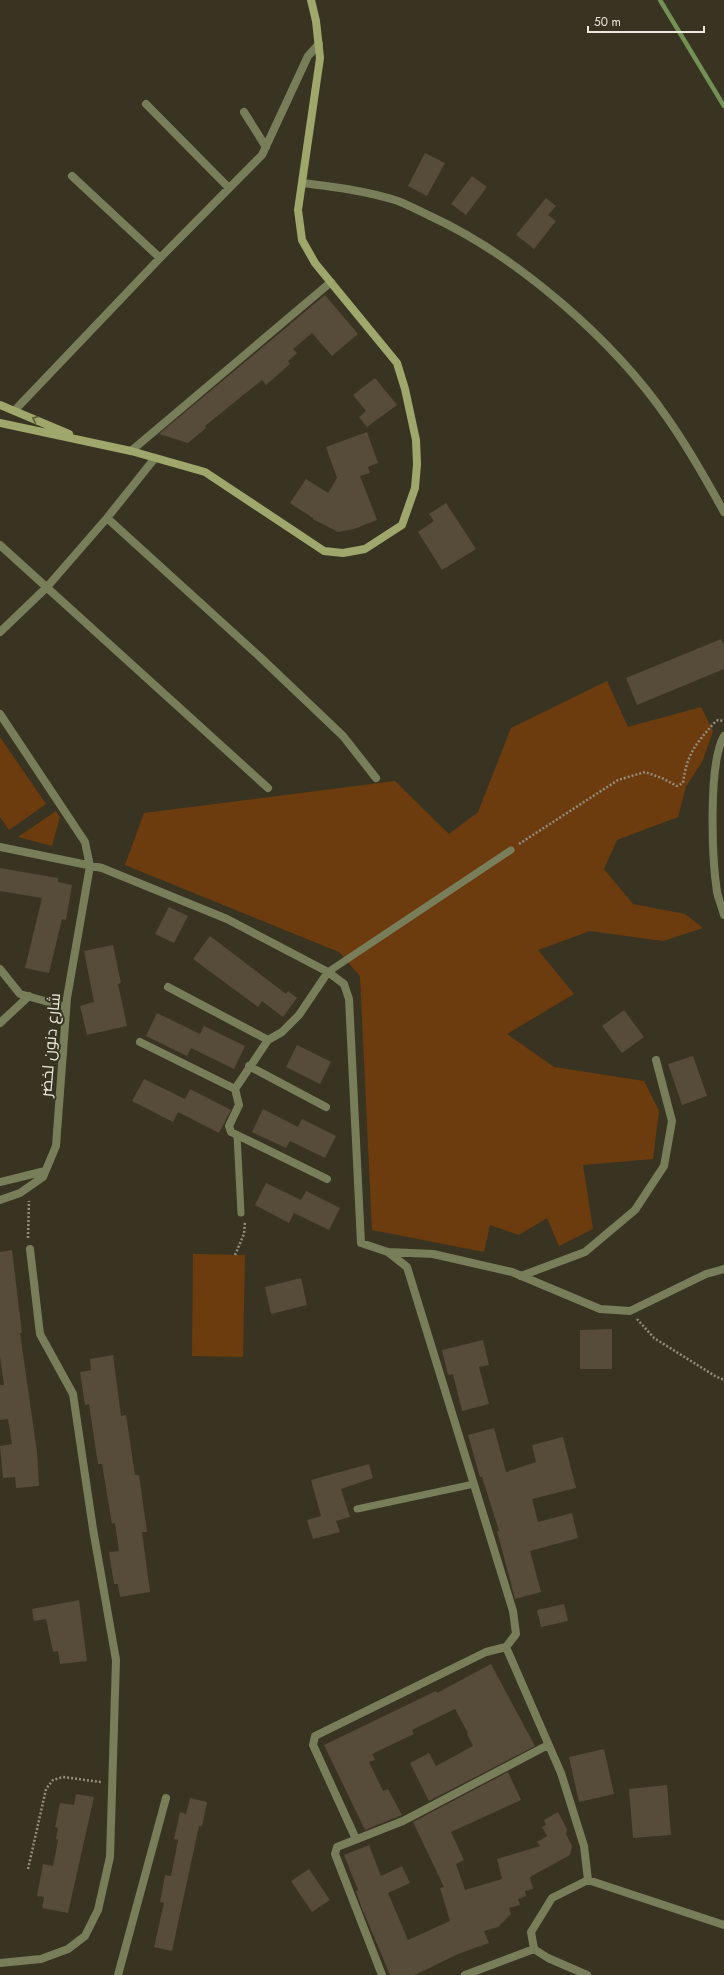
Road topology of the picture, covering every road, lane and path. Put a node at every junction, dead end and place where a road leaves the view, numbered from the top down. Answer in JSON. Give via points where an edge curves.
{"nodes":[{"id":1,"x":312,"y":0,"type":"edge"},
{"id":2,"x":319,"y":44,"type":"junction"},
{"id":3,"x":146,"y":104,"type":"dead end"},
{"id":4,"x":244,"y":112,"type":"dead end"},
{"id":5,"x":266,"y":146,"type":"junction"},
{"id":6,"x":72,"y":176,"type":"dead end"},
{"id":7,"x":303,"y":183,"type":"junction"},
{"id":8,"x":229,"y":188,"type":"junction"},
{"id":9,"x":160,"y":258,"type":"junction"},
{"id":10,"x":331,"y":282,"type":"junction"},
{"id":11,"x":0,"y":405,"type":"edge"},
{"id":12,"x":15,"y":410,"type":"junction"},
{"id":13,"x":0,"y":423,"type":"edge"},
{"id":14,"x":84,"y":441,"type":"junction"},
{"id":15,"x":131,"y":451,"type":"junction"},
{"id":16,"x":155,"y":458,"type":"junction"},
{"id":17,"x":724,"y":512,"type":"edge"},
{"id":18,"x":107,"y":518,"type":"junction"},
{"id":19,"x":0,"y":545,"type":"edge"},
{"id":20,"x":47,"y":587,"type":"junction"},
{"id":21,"x":0,"y":632,"type":"edge"},
{"id":22,"x":0,"y":714,"type":"edge"},
{"id":23,"x":724,"y":721,"type":"edge"},
{"id":24,"x":724,"y":736,"type":"edge"},
{"id":25,"x":376,"y":778,"type":"dead end"},
{"id":26,"x":268,"y":788,"type":"dead end"},
{"id":27,"x":0,"y":848,"type":"edge"},
{"id":28,"x":510,"y":850,"type":"joint"},
{"id":29,"x":90,"y":866,"type":"junction"},
{"id":30,"x":724,"y":915,"type":"edge"},
{"id":31,"x":0,"y":969,"type":"edge"},
{"id":32,"x":328,"y":972,"type":"junction"},
{"id":33,"x":168,"y":987,"type":"dead end"},
{"id":34,"x":29,"y":996,"type":"junction"},
{"id":35,"x":66,"y":1007,"type":"junction"},
{"id":36,"x":0,"y":1023,"type":"edge"},
{"id":37,"x":268,"y":1040,"type":"junction"},
{"id":38,"x":140,"y":1042,"type":"dead end"},
{"id":39,"x":656,"y":1060,"type":"dead end"},
{"id":40,"x":249,"y":1066,"type":"junction"},
{"id":41,"x":235,"y":1089,"type":"junction"},
{"id":42,"x":326,"y":1107,"type":"dead end"},
{"id":43,"x":237,"y":1135,"type":"junction"},
{"id":44,"x":45,"y":1171,"type":"junction"},
{"id":45,"x":327,"y":1179,"type":"dead end"},
{"id":46,"x":0,"y":1182,"type":"edge"},
{"id":47,"x":25,"y":1190,"type":"junction"},
{"id":48,"x":0,"y":1200,"type":"edge"},
{"id":49,"x":241,"y":1213,"type":"joint"},
{"id":50,"x":30,"y":1248,"type":"joint"},
{"id":51,"x":388,"y":1252,"type":"junction"},
{"id":52,"x":235,"y":1254,"type":"dead end"},
{"id":53,"x":724,"y":1269,"type":"edge"},
{"id":54,"x":521,"y":1276,"type":"junction"},
{"id":55,"x":630,"y":1311,"type":"junction"},
{"id":56,"x":724,"y":1380,"type":"edge"},
{"id":57,"x":474,"y":1484,"type":"junction"},
{"id":58,"x":357,"y":1509,"type":"dead end"},
{"id":59,"x":506,"y":1647,"type":"junction"},
{"id":60,"x":548,"y":1745,"type":"junction"},
{"id":61,"x":113,"y":1784,"type":"junction"},
{"id":62,"x":166,"y":1798,"type":"dead end"},
{"id":63,"x":356,"y":1839,"type":"junction"},
{"id":64,"x":28,"y":1869,"type":"dead end"},
{"id":65,"x":588,"y":1880,"type":"junction"},
{"id":66,"x":724,"y":1924,"type":"edge"},
{"id":67,"x":534,"y":1949,"type":"junction"},
{"id":68,"x":0,"y":1963,"type":"edge"},
{"id":69,"x":118,"y":1975,"type":"edge"},
{"id":70,"x":382,"y":1975,"type":"edge"},
{"id":71,"x":465,"y":1975,"type":"edge"},
{"id":72,"x":587,"y":1975,"type":"edge"}],
"edges":[{"from":1,"to":2,"type":"main road"},
{"from":2,"to":5,"type":"street","via":[[308,56]]},
{"from":2,"to":7,"type":"main road","via":[[320,58]]},
{"from":3,"to":8,"type":"street"},
{"from":4,"to":5,"type":"street"},
{"from":5,"to":8,"type":"street","via":[[262,154]]},
{"from":6,"to":9,"type":"street"},
{"from":7,"to":10,"type":"main road","via":[[298,210],[302,240],[315,263]]},
{"from":7,"to":17,"type":"street","via":[[356,191],[398,202],[446,223],[499,254],[568,309],[623,363],[668,418]]},
{"from":8,"to":9,"type":"street"},
{"from":9,"to":12,"type":"street"},
{"from":10,"to":15,"type":"street"},
{"from":10,"to":16,"type":"main road","via":[[397,363],[405,389],[416,440],[417,464],[415,488],[402,525],[365,549],[343,553],[324,551],[205,472]]},
{"from":11,"to":12,"type":"main road"},
{"from":14,"to":12,"type":"main road","one_way":true},
{"from":13,"to":14,"type":"main road"},
{"from":14,"to":15,"type":"main road"},
{"from":15,"to":16,"type":"main road"},
{"from":16,"to":18,"type":"street"},
{"from":18,"to":20,"type":"street"},
{"from":18,"to":25,"type":"street","via":[[343,736]]},
{"from":19,"to":20,"type":"street"},
{"from":20,"to":21,"type":"street"},
{"from":20,"to":26,"type":"street"},
{"from":22,"to":29,"type":"street","via":[[84,842]]},
{"from":23,"to":28,"type":"path","via":[[718,720],[714,723],[692,749],[683,783],[677,786],[645,772],[618,780]]},
{"from":24,"to":30,"type":"street","via":[[715,769],[713,856]]},
{"from":27,"to":29,"type":"street"},
{"from":28,"to":32,"type":"lane"},
{"from":29,"to":32,"type":"street","via":[[102,868],[227,919]]},
{"from":29,"to":35,"type":"street","name":"شارع دنون لخضر"},
{"from":31,"to":34,"type":"street","via":[[20,994]]},
{"from":32,"to":37,"type":"street","via":[[298,1015],[282,1032]]},
{"from":32,"to":51,"type":"street","via":[[344,984],[349,999],[361,1243]]},
{"from":33,"to":37,"type":"street"},
{"from":34,"to":35,"type":"street"},
{"from":34,"to":36,"type":"street"},
{"from":35,"to":44,"type":"street","name":"شارع دنون لخضر","via":[[56,1146]]},
{"from":37,"to":40,"type":"street"},
{"from":38,"to":41,"type":"street"},
{"from":39,"to":54,"type":"street","via":[[672,1120],[664,1166],[635,1210],[585,1252]]},
{"from":40,"to":41,"type":"street"},
{"from":40,"to":42,"type":"street"},
{"from":41,"to":43,"type":"street","via":[[239,1105],[229,1126],[231,1132]]},
{"from":43,"to":45,"type":"street"},
{"from":43,"to":49,"type":"lane"},
{"from":44,"to":46,"type":"street"},
{"from":44,"to":47,"type":"street","name":"شارع دنون لخضر","via":[[43,1177]]},
{"from":47,"to":48,"type":"street","name":"شارع دنون لخضر"},
{"from":47,"to":50,"type":"path","via":[[29,1197]]},
{"from":49,"to":52,"type":"path","via":[[245,1221],[244,1234]]},
{"from":50,"to":61,"type":"street","via":[[40,1334],[73,1394],[116,1660]]},
{"from":51,"to":54,"type":"street","via":[[433,1254]]},
{"from":51,"to":57,"type":"street","via":[[407,1267]]},
{"from":53,"to":55,"type":"street","via":[[706,1274]]},
{"from":54,"to":55,"type":"street","via":[[600,1309]]},
{"from":55,"to":56,"type":"path","via":[[654,1338]]},
{"from":57,"to":58,"type":"lane"},
{"from":57,"to":59,"type":"street","via":[[513,1611],[516,1634]]},
{"from":59,"to":60,"type":"street"},
{"from":59,"to":63,"type":"street","via":[[486,1652],[315,1736],[313,1745]]},
{"from":60,"to":63,"type":"street","via":[[403,1821]]},
{"from":60,"to":65,"type":"street","via":[[561,1773],[584,1846]]},
{"from":61,"to":64,"type":"path","via":[[63,1777],[52,1780],[46,1789]]},
{"from":61,"to":68,"type":"street","via":[[110,1857],[98,1910],[85,1936],[68,1949],[41,1959]]},
{"from":62,"to":69,"type":"street"},
{"from":63,"to":70,"type":"street","via":[[340,1845],[335,1854]]},
{"from":65,"to":66,"type":"street"},
{"from":65,"to":67,"type":"street","via":[[552,1898],[531,1932]]},
{"from":67,"to":71,"type":"street"},
{"from":67,"to":72,"type":"street"}]}
